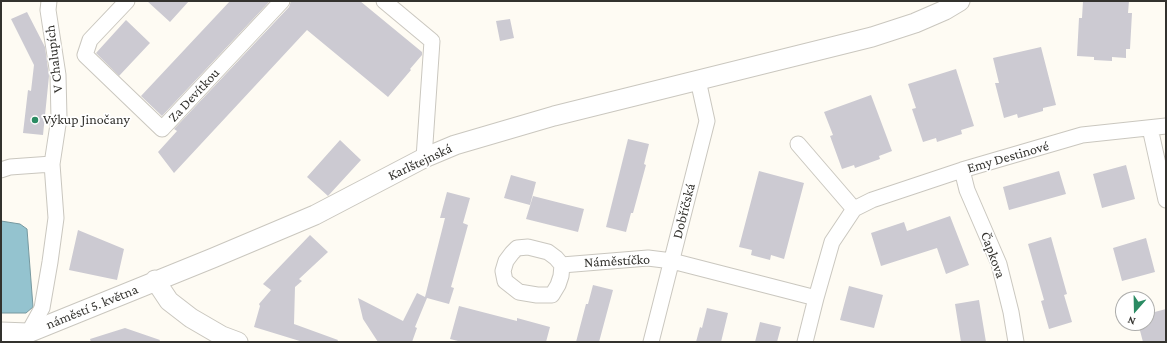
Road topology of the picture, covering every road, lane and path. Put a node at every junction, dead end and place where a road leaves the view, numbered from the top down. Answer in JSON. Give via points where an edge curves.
{"nodes":[{"id":1,"x":48,"y":1,"type":"edge"},
{"id":2,"x":127,"y":1,"type":"edge"},
{"id":3,"x":282,"y":1,"type":"edge"},
{"id":4,"x":384,"y":1,"type":"edge"},
{"id":5,"x":960,"y":1,"type":"edge"},
{"id":6,"x":698,"y":80,"type":"junction"},
{"id":7,"x":1166,"y":126,"type":"edge"},
{"id":8,"x":1150,"y":128,"type":"junction"},
{"id":9,"x":798,"y":144,"type":"dead end"},
{"id":10,"x":424,"y":158,"type":"junction"},
{"id":11,"x":52,"y":164,"type":"junction"},
{"id":12,"x":1,"y":170,"type":"edge"},
{"id":13,"x":962,"y":170,"type":"junction"},
{"id":14,"x":1166,"y":200,"type":"edge"},
{"id":15,"x":854,"y":209,"type":"junction"},
{"id":16,"x":672,"y":261,"type":"junction"},
{"id":17,"x":562,"y":265,"type":"dead end"},
{"id":18,"x":155,"y":280,"type":"junction"},
{"id":19,"x":816,"y":298,"type":"junction"},
{"id":20,"x":1,"y":332,"type":"edge"},
{"id":21,"x":26,"y":338,"type":"edge"},
{"id":22,"x":238,"y":342,"type":"edge"},
{"id":23,"x":651,"y":342,"type":"edge"},
{"id":24,"x":805,"y":342,"type":"edge"},
{"id":25,"x":1016,"y":342,"type":"edge"}],
"edges":[{"from":1,"to":11,"type":"street","name":"V Chalupích","via":[[59,90],[59,118]]},
{"from":2,"to":3,"type":"street","name":"Za Devítkou","via":[[90,40],[85,55],[162,129]]},
{"from":4,"to":10,"type":"street","via":[[432,41]]},
{"from":5,"to":6,"type":"street","name":"Karlštejnská","via":[[915,23],[872,37]]},
{"from":6,"to":10,"type":"street","name":"Karlštejnská","via":[[554,116],[455,145]]},
{"from":6,"to":16,"type":"street","name":"Dobříčská","via":[[707,121]]},
{"from":7,"to":8,"type":"street","name":"Emy Destinové"},
{"from":8,"to":13,"type":"street","name":"Emy Destinové","via":[[1082,135]]},
{"from":8,"to":14,"type":"street"},
{"from":9,"to":15,"type":"street"},
{"from":10,"to":18,"type":"street","name":"Karlštejnská","via":[[316,215]]},
{"from":11,"to":12,"type":"street"},
{"from":11,"to":21,"type":"street","name":"náměstí 5. května","via":[[56,218],[51,254],[42,308]]},
{"from":13,"to":15,"type":"street","name":"Emy Destinové","via":[[872,200]]},
{"from":13,"to":25,"type":"street","name":"Čapkova","via":[[967,190],[999,264]]},
{"from":15,"to":19,"type":"street","name":"Emy Destinové","via":[[832,242]]},
{"from":16,"to":17,"type":"street","name":"Náměstíčko","via":[[648,258]]},
{"from":16,"to":19,"type":"street"},
{"from":16,"to":23,"type":"street","name":"Dobříčská"},
{"from":18,"to":21,"type":"street","name":"náměstí 5. května"},
{"from":18,"to":22,"type":"street","via":[[169,301],[191,318]]},
{"from":19,"to":24,"type":"street","name":"Emy Destinové"},
{"from":20,"to":21,"type":"street","name":"náměstí 5. května"}]}
